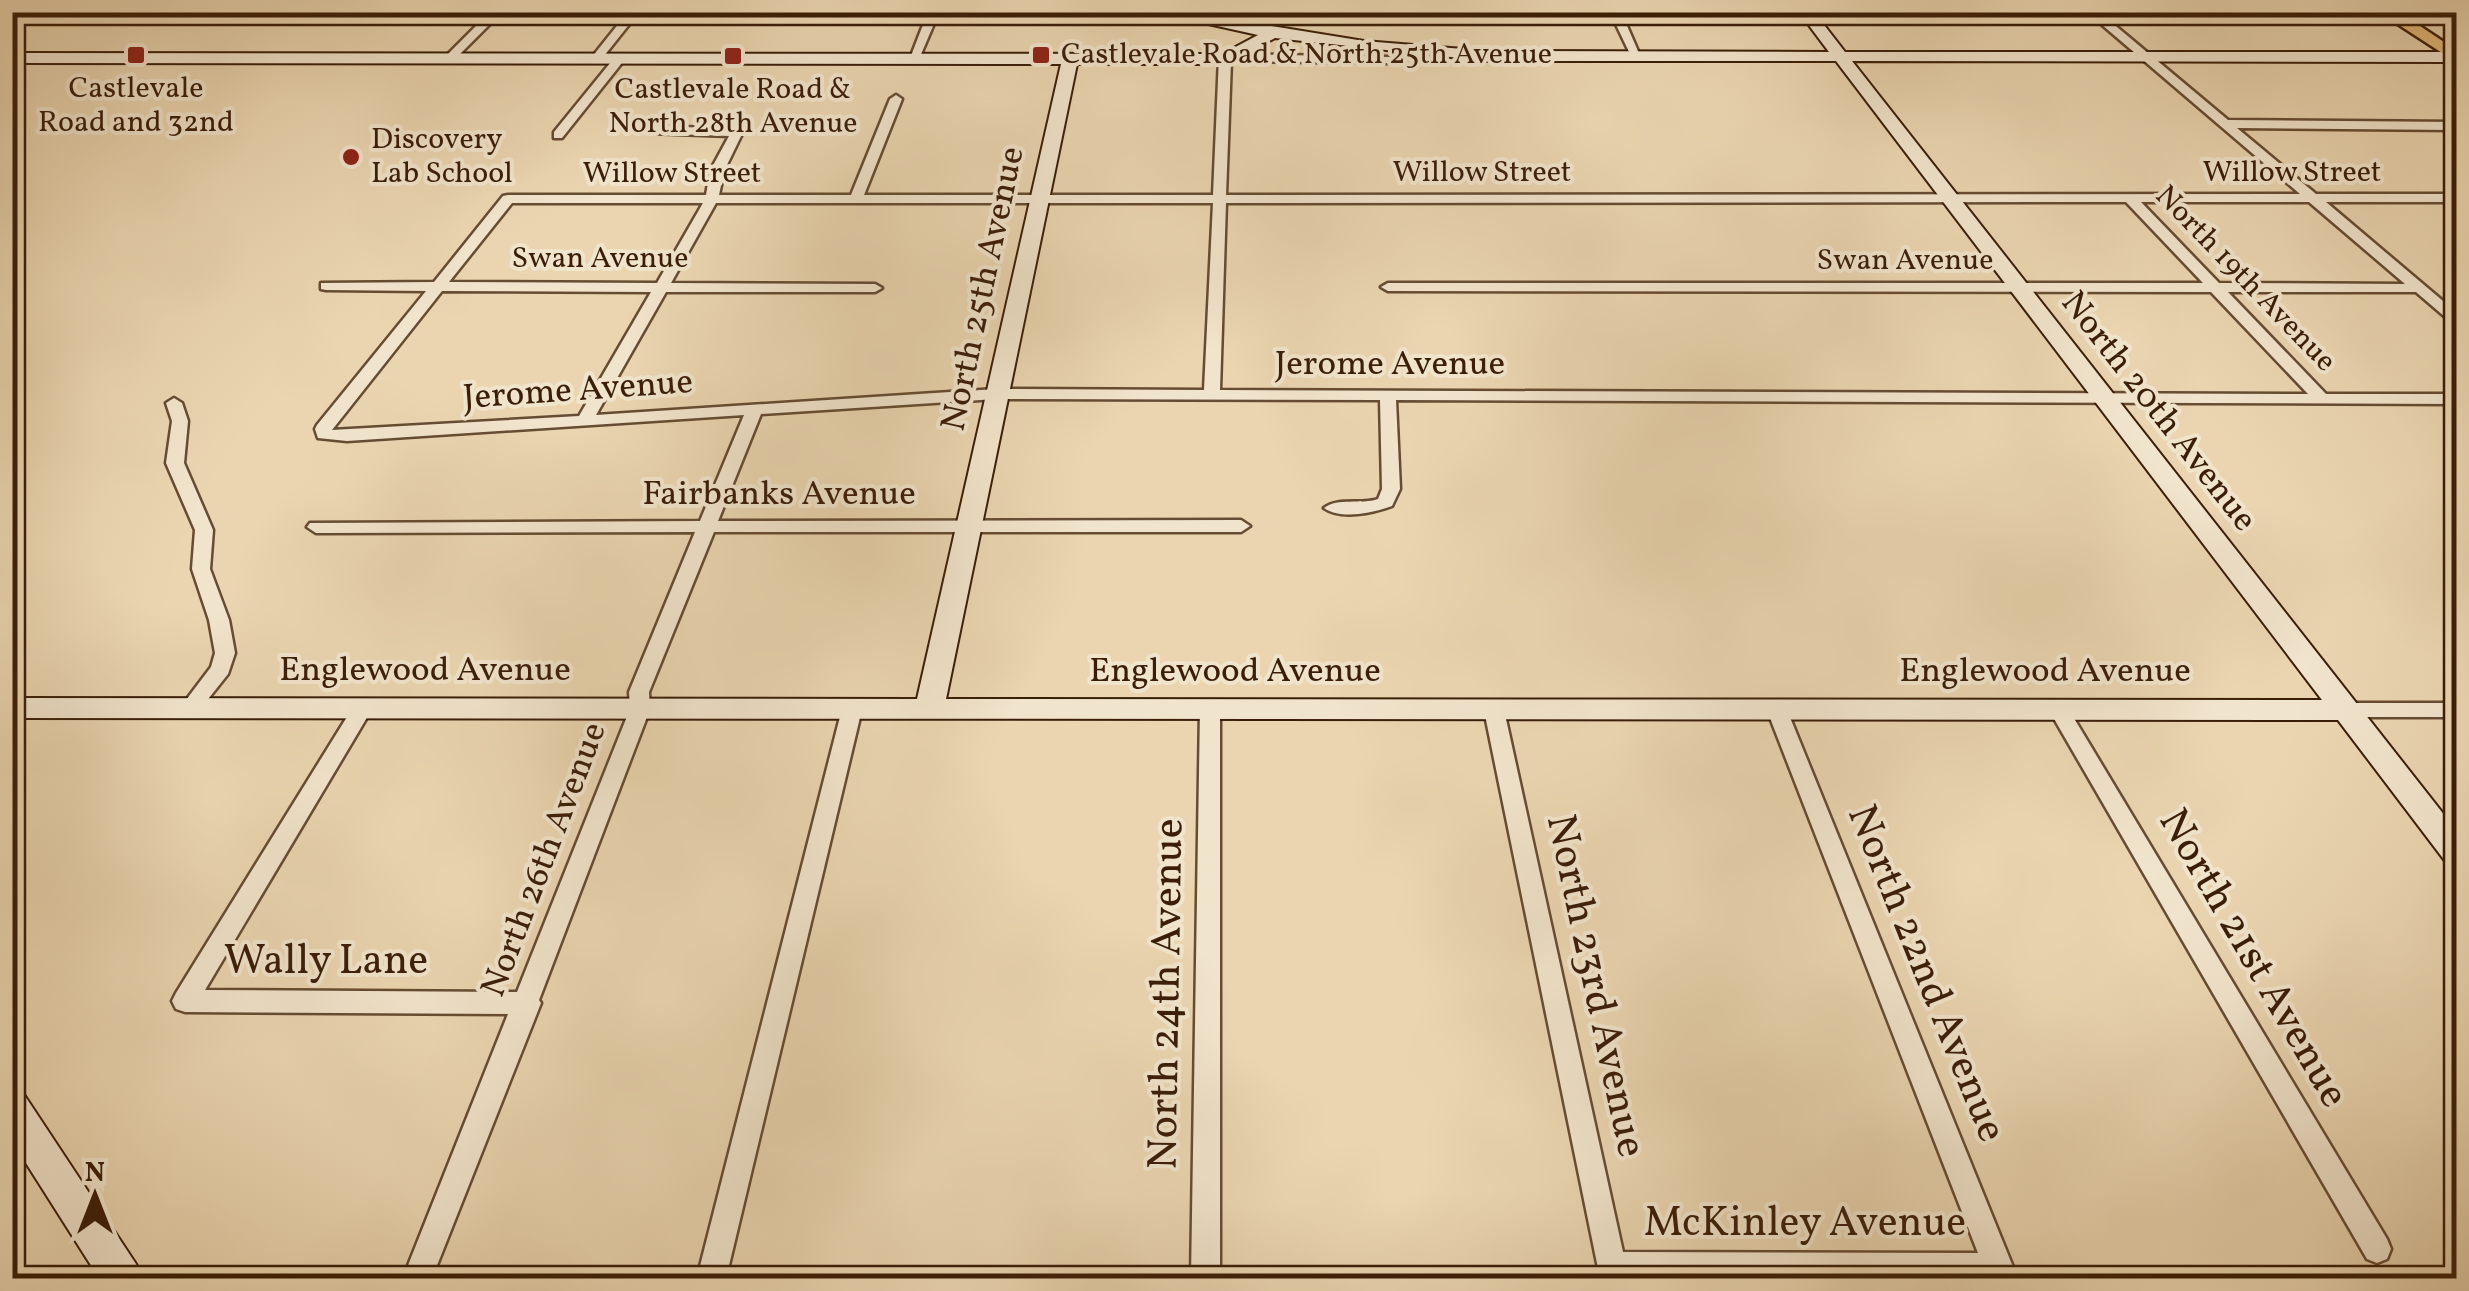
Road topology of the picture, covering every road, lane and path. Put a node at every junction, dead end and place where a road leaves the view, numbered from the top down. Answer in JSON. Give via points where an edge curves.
{"nodes":[{"id":1,"x":496,"y":12,"type":"edge"},
{"id":2,"x":634,"y":12,"type":"edge"},
{"id":3,"x":934,"y":12,"type":"edge"},
{"id":4,"x":1161,"y":12,"type":"edge"},
{"id":5,"x":1615,"y":12,"type":"edge"},
{"id":6,"x":1806,"y":12,"type":"edge"},
{"id":7,"x":2092,"y":12,"type":"edge"},
{"id":8,"x":2387,"y":12,"type":"edge"},
{"id":9,"x":1270,"y":35,"type":"junction"},
{"id":10,"x":1637,"y":56,"type":"junction"},
{"id":11,"x":1841,"y":57,"type":"junction"},
{"id":12,"x":2146,"y":57,"type":"junction"},
{"id":13,"x":2456,"y":57,"type":"edge"},
{"id":14,"x":12,"y":58,"type":"edge"},
{"id":15,"x":1225,"y":58,"type":"junction"},
{"id":16,"x":449,"y":59,"type":"junction"},
{"id":17,"x":596,"y":59,"type":"junction"},
{"id":18,"x":619,"y":59,"type":"junction"},
{"id":19,"x":913,"y":59,"type":"junction"},
{"id":20,"x":1070,"y":60,"type":"junction"},
{"id":21,"x":1389,"y":60,"type":"dead end"},
{"id":22,"x":896,"y":99,"type":"dead end"},
{"id":23,"x":2226,"y":124,"type":"junction"},
{"id":24,"x":2456,"y":126,"type":"edge"},
{"id":25,"x":653,"y":130,"type":"dead end"},
{"id":26,"x":558,"y":135,"type":"dead end"},
{"id":27,"x":856,"y":198,"type":"junction"},
{"id":28,"x":1221,"y":198,"type":"junction"},
{"id":29,"x":1949,"y":198,"type":"junction"},
{"id":30,"x":2129,"y":198,"type":"junction"},
{"id":31,"x":2311,"y":198,"type":"junction"},
{"id":32,"x":2456,"y":198,"type":"edge"},
{"id":33,"x":712,"y":199,"type":"junction"},
{"id":34,"x":1039,"y":199,"type":"junction"},
{"id":35,"x":326,"y":286,"type":"dead end"},
{"id":36,"x":662,"y":286,"type":"junction"},
{"id":37,"x":433,"y":287,"type":"junction"},
{"id":38,"x":1388,"y":287,"type":"dead end"},
{"id":39,"x":875,"y":288,"type":"dead end"},
{"id":40,"x":2421,"y":288,"type":"junction"},
{"id":41,"x":2019,"y":289,"type":"junction"},
{"id":42,"x":2217,"y":290,"type":"junction"},
{"id":43,"x":2456,"y":319,"type":"edge"},
{"id":44,"x":996,"y":394,"type":"junction"},
{"id":45,"x":1212,"y":394,"type":"junction"},
{"id":46,"x":1388,"y":395,"type":"junction"},
{"id":47,"x":2102,"y":398,"type":"junction"},
{"id":48,"x":2322,"y":399,"type":"junction"},
{"id":49,"x":2456,"y":399,"type":"edge"},
{"id":50,"x":174,"y":403,"type":"dead end"},
{"id":51,"x":754,"y":411,"type":"junction"},
{"id":52,"x":586,"y":420,"type":"junction"},
{"id":53,"x":1333,"y":508,"type":"dead end"},
{"id":54,"x":316,"y":526,"type":"dead end"},
{"id":55,"x":1242,"y":526,"type":"dead end"},
{"id":56,"x":704,"y":527,"type":"junction"},
{"id":57,"x":969,"y":528,"type":"junction"},
{"id":58,"x":12,"y":708,"type":"edge"},
{"id":59,"x":190,"y":708,"type":"junction"},
{"id":60,"x":362,"y":709,"type":"junction"},
{"id":61,"x":640,"y":709,"type":"junction"},
{"id":62,"x":852,"y":709,"type":"junction"},
{"id":63,"x":929,"y":709,"type":"junction"},
{"id":64,"x":1210,"y":709,"type":"junction"},
{"id":65,"x":1494,"y":710,"type":"junction"},
{"id":66,"x":1777,"y":710,"type":"junction"},
{"id":67,"x":2059,"y":710,"type":"junction"},
{"id":68,"x":2345,"y":710,"type":"junction"},
{"id":69,"x":2456,"y":710,"type":"edge"},
{"id":70,"x":2456,"y":852,"type":"edge"},
{"id":71,"x":528,"y":1003,"type":"junction"},
{"id":72,"x":12,"y":1108,"type":"edge"},
{"id":73,"x":2376,"y":1250,"type":"dead end"},
{"id":74,"x":1998,"y":1267,"type":"joint"},
{"id":75,"x":1613,"y":1272,"type":"edge"},
{"id":76,"x":122,"y":1278,"type":"edge"},
{"id":77,"x":418,"y":1278,"type":"edge"},
{"id":78,"x":711,"y":1278,"type":"edge"},
{"id":79,"x":1205,"y":1278,"type":"edge"}],
"edges":[{"from":1,"to":16,"type":"street"},
{"from":2,"to":17,"type":"street"},
{"from":3,"to":19,"type":"street"},
{"from":4,"to":9,"type":"street"},
{"from":5,"to":10,"type":"street"},
{"from":6,"to":11,"type":"street","name":"North 20th Avenue"},
{"from":7,"to":12,"type":"street"},
{"from":8,"to":13,"type":"main road"},
{"from":9,"to":10,"type":"street","via":[[1433,53]]},
{"from":9,"to":15,"type":"street"},
{"from":10,"to":11,"type":"street"},
{"from":11,"to":12,"type":"street"},
{"from":11,"to":29,"type":"street","name":"North 20th Avenue"},
{"from":12,"to":13,"type":"street"},
{"from":12,"to":23,"type":"street"},
{"from":14,"to":16,"type":"street"},
{"from":15,"to":20,"type":"street"},
{"from":15,"to":21,"type":"street"},
{"from":15,"to":28,"type":"street"},
{"from":16,"to":17,"type":"street"},
{"from":17,"to":18,"type":"street"},
{"from":18,"to":19,"type":"street"},
{"from":18,"to":26,"type":"street"},
{"from":19,"to":20,"type":"street"},
{"from":20,"to":34,"type":"street","name":"North 25th Avenue"},
{"from":22,"to":27,"type":"street"},
{"from":23,"to":24,"type":"street"},
{"from":23,"to":31,"type":"street"},
{"from":25,"to":33,"type":"street","via":[[737,132],[717,171]]},
{"from":27,"to":33,"type":"street","name":"Willow Street"},
{"from":27,"to":34,"type":"street","name":"Willow Street"},
{"from":28,"to":29,"type":"street","name":"Willow Street"},
{"from":28,"to":34,"type":"street","name":"Willow Street"},
{"from":28,"to":45,"type":"street"},
{"from":29,"to":30,"type":"street","name":"Willow Street"},
{"from":29,"to":41,"type":"street","name":"North 20th Avenue"},
{"from":30,"to":31,"type":"street","name":"Willow Street"},
{"from":30,"to":42,"type":"street","name":"North 19th Avenue"},
{"from":31,"to":32,"type":"street","name":"Willow Street"},
{"from":31,"to":40,"type":"street"},
{"from":33,"to":36,"type":"street"},
{"from":33,"to":37,"type":"street","name":"Willow Street","via":[[508,199]]},
{"from":34,"to":44,"type":"street","name":"North 25th Avenue"},
{"from":35,"to":37,"type":"street","name":"Swan Avenue"},
{"from":36,"to":37,"type":"street","name":"Swan Avenue"},
{"from":36,"to":39,"type":"street","name":"Swan Avenue"},
{"from":36,"to":52,"type":"street"},
{"from":37,"to":52,"type":"street","name":"Jerome Avenue","via":[[324,434]]},
{"from":38,"to":41,"type":"street","name":"Swan Avenue"},
{"from":40,"to":42,"type":"street","name":"Swan Avenue"},
{"from":40,"to":43,"type":"street"},
{"from":41,"to":42,"type":"street","name":"Swan Avenue"},
{"from":41,"to":47,"type":"street","name":"North 20th Avenue"},
{"from":42,"to":48,"type":"street","name":"North 19th Avenue"},
{"from":44,"to":45,"type":"street","name":"Jerome Avenue"},
{"from":44,"to":51,"type":"street","name":"Jerome Avenue"},
{"from":44,"to":57,"type":"street","name":"North 25th Avenue"},
{"from":45,"to":46,"type":"street","name":"Jerome Avenue"},
{"from":46,"to":47,"type":"street","name":"Jerome Avenue"},
{"from":46,"to":53,"type":"street","via":[[1386,502]]},
{"from":47,"to":48,"type":"street","name":"Jerome Avenue"},
{"from":47,"to":68,"type":"street","name":"North 20th Avenue"},
{"from":48,"to":49,"type":"street","name":"Jerome Avenue"},
{"from":50,"to":59,"type":"street","via":[[180,421],[175,462],[204,530],[200,570],[226,653]]},
{"from":51,"to":52,"type":"street","name":"Jerome Avenue"},
{"from":51,"to":56,"type":"street","name":"North 26th Avenue"},
{"from":54,"to":56,"type":"street","name":"Fairbanks Avenue"},
{"from":55,"to":57,"type":"street","name":"Fairbanks Avenue"},
{"from":56,"to":57,"type":"street","name":"Fairbanks Avenue"},
{"from":56,"to":61,"type":"street","name":"North 26th Avenue","via":[[640,692]]},
{"from":57,"to":63,"type":"street","name":"North 25th Avenue"},
{"from":58,"to":59,"type":"street","name":"Englewood Avenue"},
{"from":59,"to":60,"type":"street","name":"Englewood Avenue"},
{"from":60,"to":61,"type":"street","name":"Englewood Avenue"},
{"from":60,"to":71,"type":"street","name":"Wally Lane","via":[[185,1001]]},
{"from":61,"to":62,"type":"street","name":"Englewood Avenue"},
{"from":61,"to":71,"type":"street","name":"North 26th Avenue"},
{"from":62,"to":63,"type":"street","name":"Englewood Avenue"},
{"from":62,"to":78,"type":"street"},
{"from":63,"to":64,"type":"street","name":"Englewood Avenue"},
{"from":64,"to":65,"type":"street","name":"Englewood Avenue"},
{"from":64,"to":79,"type":"street","name":"North 24th Avenue"},
{"from":65,"to":66,"type":"street","name":"Englewood Avenue"},
{"from":65,"to":75,"type":"street","name":"North 23rd Avenue"},
{"from":66,"to":67,"type":"street","name":"Englewood Avenue"},
{"from":66,"to":74,"type":"street","name":"North 22nd Avenue"},
{"from":67,"to":68,"type":"street","name":"Englewood Avenue"},
{"from":67,"to":73,"type":"street","name":"North 21st Avenue"},
{"from":68,"to":69,"type":"street","name":"Englewood Avenue"},
{"from":68,"to":70,"type":"street","name":"North 20th Avenue"},
{"from":71,"to":77,"type":"street","name":"North 26th Avenue"},
{"from":72,"to":76,"type":"street"},
{"from":74,"to":75,"type":"street","name":"McKinley Avenue"}]}
